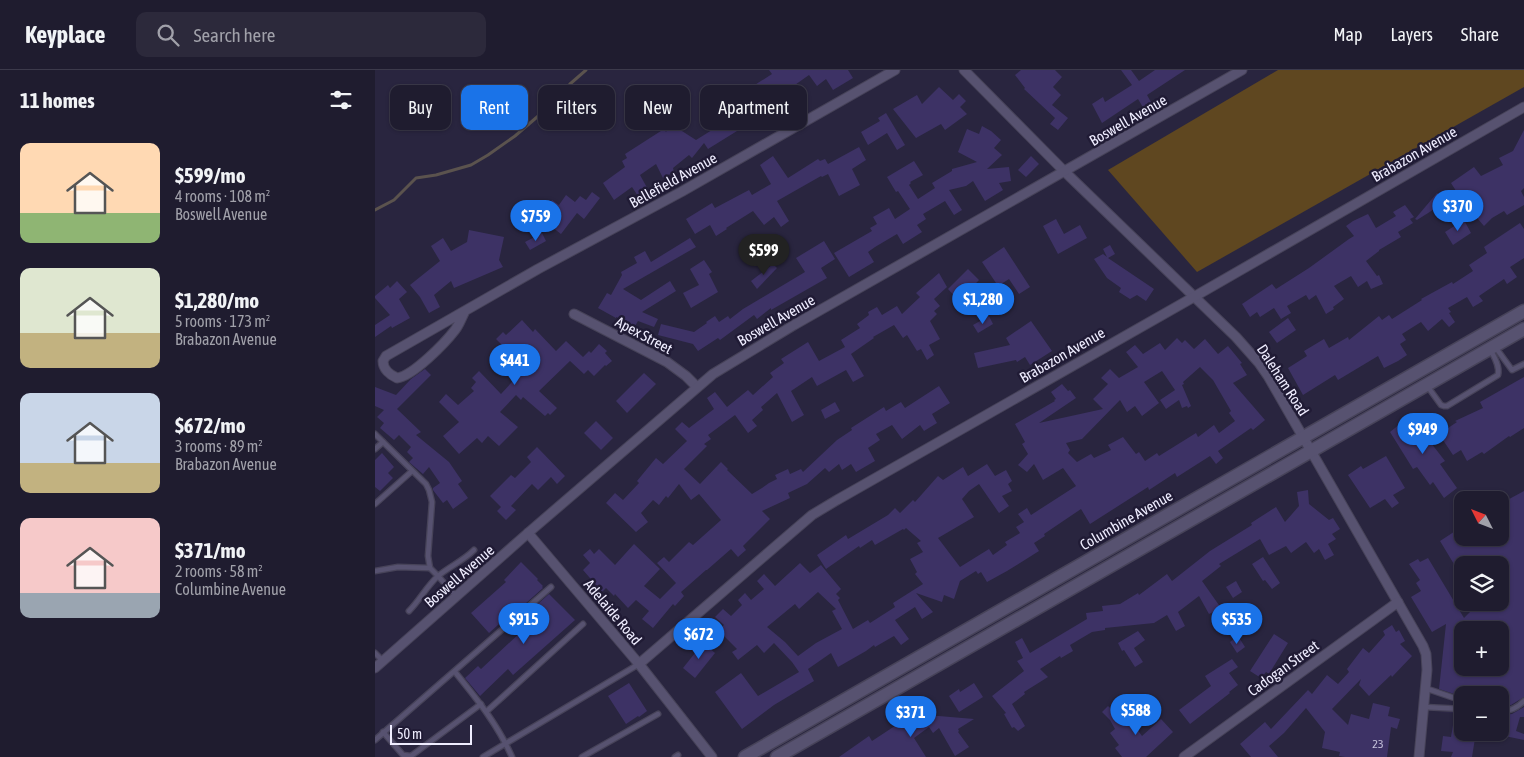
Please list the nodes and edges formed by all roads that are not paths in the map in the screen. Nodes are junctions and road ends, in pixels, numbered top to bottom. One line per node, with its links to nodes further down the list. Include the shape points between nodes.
1 (895, 70): 8 (street, Bellefield Avenue)
2 (964, 70): 5 (street, Daleham Road)
3 (1242, 70): 5 (street, Boswell Avenue)
4 (1524, 106): 6 (street, Brabazon Avenue)
5 (1065, 172): 6 (street, Daleham Road); 15 (street, Boswell Avenue, via 767,341)
6 (1194, 297): 17 (street, Daleham Road, via 1259,363); 38 (street, Brabazon Avenue, via 812,516)
7 (1524, 311): 11 (main road, Columbine Avenue)
8 (464, 313): 8 (street, Bellefield Avenue, via 386,356 383,361 385,368 397,378 410,372 451,335)
9 (574, 314): 15 (street, Apex Street, via 667,362)
10 (1523, 332): 12 (main road)
11 (1472, 341): 12 (main road); 17 (main road, Columbine Avenue)
12 (1488, 350): 13 (lane, via 1512,370); 14 (main road); 14 (lane, via 1499,371 1480,387 1444,406)
13 (1524, 364)
14 (1427, 386): 20 (main road)
15 (697, 387): 23 (street, Boswell Avenue)
16 (375, 434): 18 (lane)
17 (1303, 438): 20 (street, Daleham Road); 25 (main road, Columbine Avenue)
18 (383, 442): 19 (lane); 21 (lane)
19 (375, 449)
20 (1312, 451): 26 (main road); 32 (street, Daleham Road)
21 (412, 471): 22 (lane); 27 (lane, via 426,484 431,496)
22 (375, 504)
23 (528, 533): 31 (street, Boswell Avenue); 38 (street, Adelaide Road)
24 (475, 550): 29 (lane)
25 (1107, 550): 26 (main road); 36 (main road, Columbine Avenue)
26 (1115, 564): 40 (main road)
27 (430, 568): 28 (lane, via 398,567); 29 (lane)
28 (375, 571)
29 (438, 576): 31 (lane); 33 (lane)
30 (551, 587): 41 (lane)
31 (457, 596): 37 (street, Boswell Avenue)
32 (1399, 602): 42 (street, Daleham Road, via 1426,654); 60 (street, Cadogan Street)
33 (409, 611)
34 (583, 624): 48 (lane)
35 (375, 653): 37 (lane)
36 (920, 658): 40 (main road); 58 (main road, Columbine Avenue)
37 (383, 661): 39 (street, Boswell Avenue)
38 (639, 664): 53 (lane); 57 (street, Adelaide Road)
39 (375, 668)
40 (928, 671): 59 (main road)
41 (455, 672): 45 (lane); 51 (lane)
42 (1425, 688): 43 (lane); 46 (street, Daleham Road)
43 (1454, 698)
44 (1524, 701): 49 (lane)
45 (481, 704): 48 (lane); 51 (lane, via 411,756 403,755)
46 (1423, 707): 47 (lane); 61 (street, Daleham Road)
47 (1454, 709)
48 (487, 711): 53 (lane)
49 (1509, 711)
50 (657, 714): 56 (lane)
51 (383, 732): 52 (lane)
52 (375, 740)
53 (506, 744): 54 (lane); 55 (lane)
54 (483, 757)
55 (512, 757)
56 (582, 757)
57 (712, 757)
58 (745, 757)
59 (777, 757)
60 (1184, 757)
61 (1419, 757)

